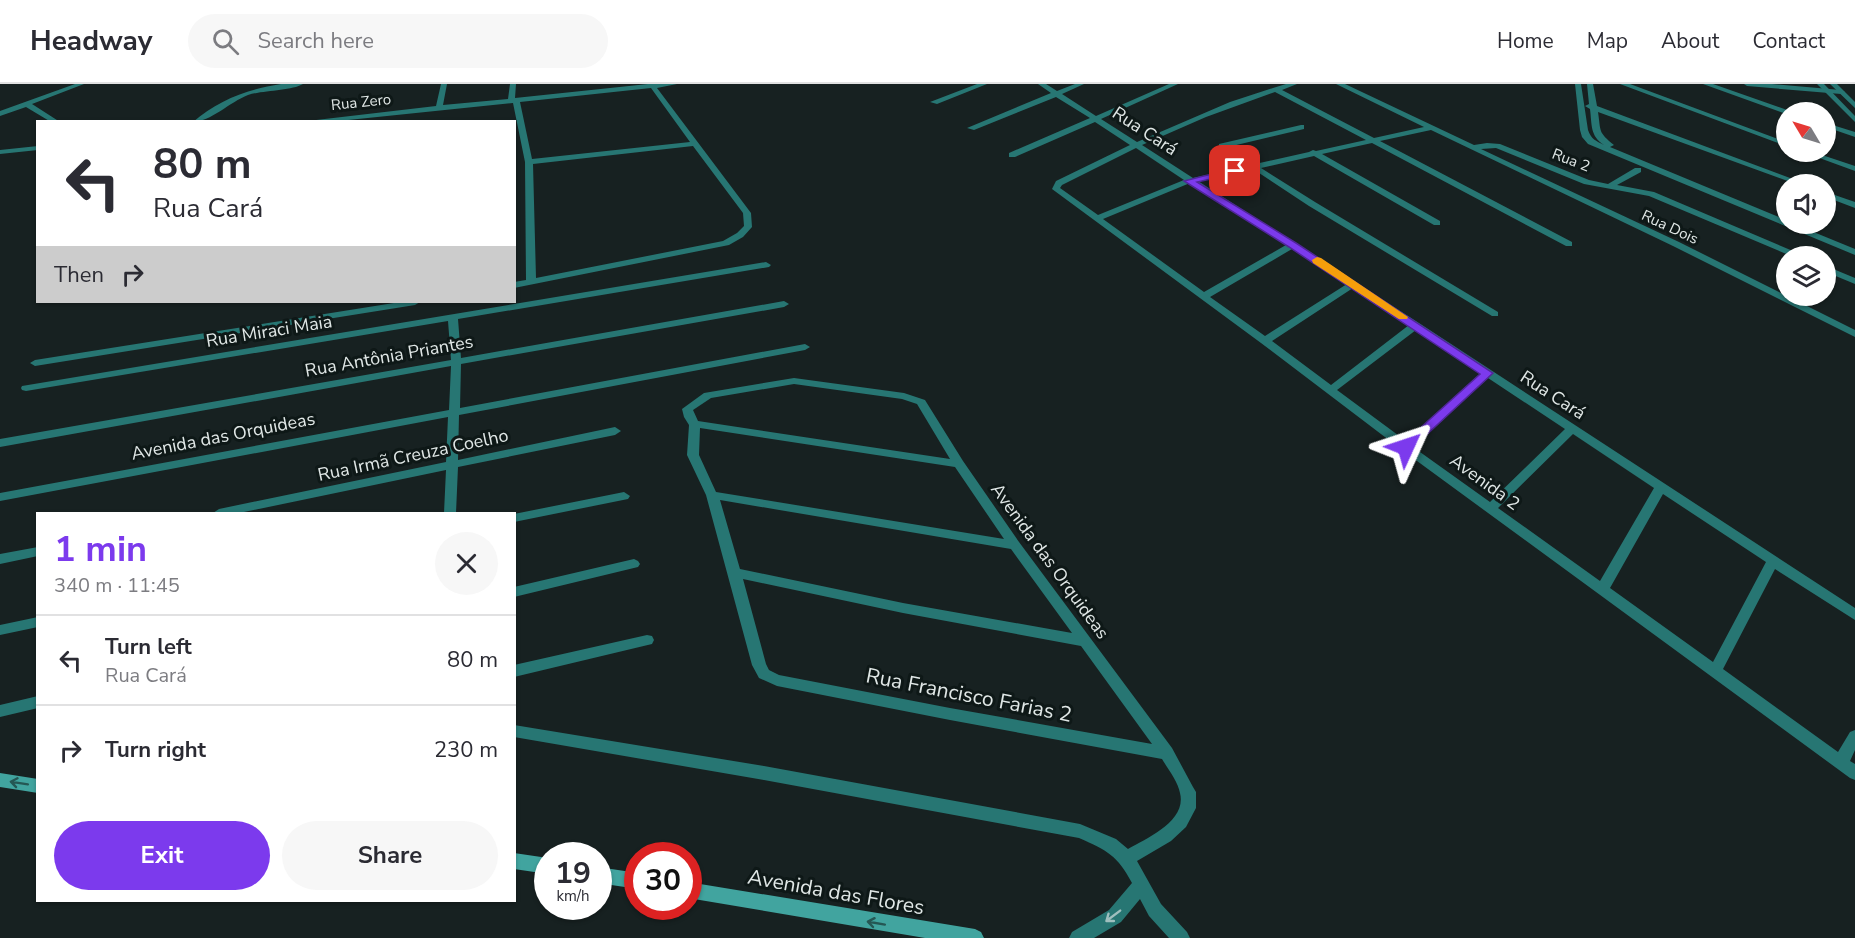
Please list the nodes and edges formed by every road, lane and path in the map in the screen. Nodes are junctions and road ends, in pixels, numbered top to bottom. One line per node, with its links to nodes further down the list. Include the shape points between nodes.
1 (81, 84): 30 (street)
2 (300, 84): 37 (street, via 245,92)
3 (444, 84): 33 (street)
4 (513, 84): 26 (street)
5 (582, 84): 24 (street)
6 (674, 84): 20 (street, Rua Zero)
7 (984, 84): 27 (street)
8 (1041, 84): 25 (street, Rua Cará)
9 (1081, 84): 25 (street)
10 (1175, 84): 40 (street)
11 (1294, 84): 23 (street)
12 (1339, 84): 45 (street, Rua 2)
13 (1578, 84): 28 (street)
14 (1590, 84): 32 (street)
15 (1623, 84): 49 (street)
16 (1706, 84): 34 (street)
17 (1719, 84): 29 (street)
18 (1747, 84): 21 (street)
19 (1805, 84): 21 (street)
20 (651, 86): 24 (street, Rua Zero); 50 (street)
21 (1823, 87): 22 (street); 39 (street)
22 (1836, 87): 31 (street)
23 (1275, 89): 48 (street); 51 (street)
24 (583, 94): 26 (street, Rua Zero)
25 (1055, 94): 40 (street, Rua Cará); 44 (street)
26 (514, 101): 33 (street, Rua Zero); 57 (street)
27 (934, 102)
28 (1579, 104): 32 (street); 75 (street, via 1586,137 1603,149)
29 (1776, 104)
30 (28, 105): 35 (street); 36 (street)
31 (1855, 106)
32 (1594, 107): 62 (street); 67 (street, via 1597,133 1604,142)
33 (439, 108): 38 (street, Rua Zero)
34 (1776, 108)
35 (0, 114)
36 (54, 120)
37 (199, 120)
38 (322, 120)
39 (1855, 120)
40 (1095, 121): 51 (street, Rua Cará); 56 (street)
41 (1836, 125): 46 (street)
42 (1301, 127): 59 (street, via 1222,146)
43 (1836, 127): 47 (street)
44 (971, 128)
45 (1431, 128): 48 (street); 53 (street, Rua 2)
46 (1855, 130)
47 (1855, 135)
48 (1373, 139): 55 (street); 71 (street)
49 (1776, 140)
50 (694, 144): 57 (street); 79 (street, via 747,213 748,227 740,235 726,243)
51 (1134, 145): 63 (street, Rua Cará); 68 (street, Avenida 2, via 1056,185 1056,189)
52 (36, 148): 54 (street)
53 (1472, 148): 64 (street, Rua 2, via 1497,146 1576,179); 88 (street, Rua Dois)
54 (0, 152)
55 (1312, 152): 59 (street); 69 (street)
56 (1012, 155)
57 (529, 162): 79 (street)
58 (1835, 162): 60 (street)
59 (1254, 166): 63 (street); 85 (street)
60 (1855, 169)
61 (1638, 170): 64 (street)
62 (1776, 174)
63 (1188, 181): 68 (street); 72 (street, Rua Cará)
64 (1610, 186): 74 (street, Rua 2, via 1651,194)
65 (1836, 198): 66 (street)
66 (1855, 205)
67 (1776, 213)
68 (1096, 219): 82 (street, Avenida 2)
69 (1437, 223)
70 (1827, 234): 73 (street)
71 (1569, 244)
72 (1293, 245): 80 (street, Rua Cará); 82 (street)
73 (1855, 245)
74 (1776, 247)
75 (1855, 252)
76 (766, 266): 86 (street, Rua Miraci Maia)
77 (1836, 273): 78 (street)
78 (1855, 281)
79 (531, 283): 81 (street)
80 (1353, 284): 87 (street, Rua Cará); 89 (street)
81 (516, 285)
82 (1204, 296): 89 (street, Avenida 2)
83 (409, 303): 92 (street)
84 (784, 304): 91 (street, Rua Antônia Priantes)
85 (1495, 314)
86 (453, 317): 91 (street); 94 (street, Rua Miraci Maia)
87 (1416, 325): 93 (street, Rua Cará); 95 (street)
88 (1855, 334)
89 (1265, 341): 95 (street, Avenida 2)
90 (805, 346): 96 (street, Avenida das Orquideas)
91 (456, 361): 96 (street); 100 (street, Rua Antônia Priantes)
92 (35, 363)
93 (1487, 373): 98 (street, Rua Cará); 101 (street)
94 (26, 388)
95 (1331, 390): 101 (street, Avenida 2)
96 (454, 410): 103 (street); 107 (street, Avenida das Orquideas)
97 (695, 424): 102 (street); 102 (street, Avenida das Orquideas, via 687,409 708,395 794,381 914,398 921,402); 105 (street, via 693,455)
98 (1572, 429): 104 (street, Rua Cará); 108 (street)
99 (615, 431): 103 (street, Rua Irmã Creuza Coelho)
100 (0, 443)
101 (1406, 447): 108 (street, Avenida 2)
102 (959, 464): 112 (street, Avenida das Orquideas)
103 (451, 465): 109 (street, Rua Irmã Creuza Coelho); 110 (street)
104 (1661, 487): 115 (street, Rua Cará); 118 (street)
105 (712, 495): 112 (street); 117 (street)
106 (624, 496): 111 (street)
107 (0, 497)
108 (1491, 508): 118 (street, Avenida 2)
109 (224, 512)
110 (450, 512)
111 (516, 518)
112 (1015, 545): 124 (street, Avenida das Orquideas)
113 (36, 551): 114 (street)
114 (0, 559)
115 (1772, 562): 120 (street, Rua Cará); 126 (street)
116 (634, 564): 119 (street)
117 (735, 573): 124 (street); 131 (street, Rua Francisco Farias 2, via 759,665 765,674 777,680)
118 (1602, 590): 126 (street, Avenida 2)
119 (516, 592)
120 (1855, 615)
121 (36, 621): 122 (street)
122 (0, 630)
123 (647, 640): 125 (street)
124 (1085, 641): 131 (street, Avenida das Orquideas)
125 (516, 671)
126 (1715, 671): 132 (street, Avenida 2)
127 (36, 702): 128 (street)
128 (0, 711)
129 (516, 731): 136 (street, via 1080,831 1110,844)
130 (1855, 735): 132 (street)
131 (1167, 753): 136 (street, Avenida das Orquideas, via 1188,792 1188,808 1165,836)
132 (1841, 762): 133 (street, Avenida 2)
133 (1855, 773)
134 (0, 780): 135 (main road, one-way to 134)
135 (36, 786)
136 (1126, 858): 139 (street)
137 (516, 861): 138 (main road)
138 (534, 864)
139 (1140, 886): 142 (street, one-way to 142, via 1115,916); 143 (street, via 1155,910)
140 (702, 892): 141 (main road, Avenida das Flores, one-way to 140)
141 (975, 938)
142 (1078, 938)
143 (1181, 938)

